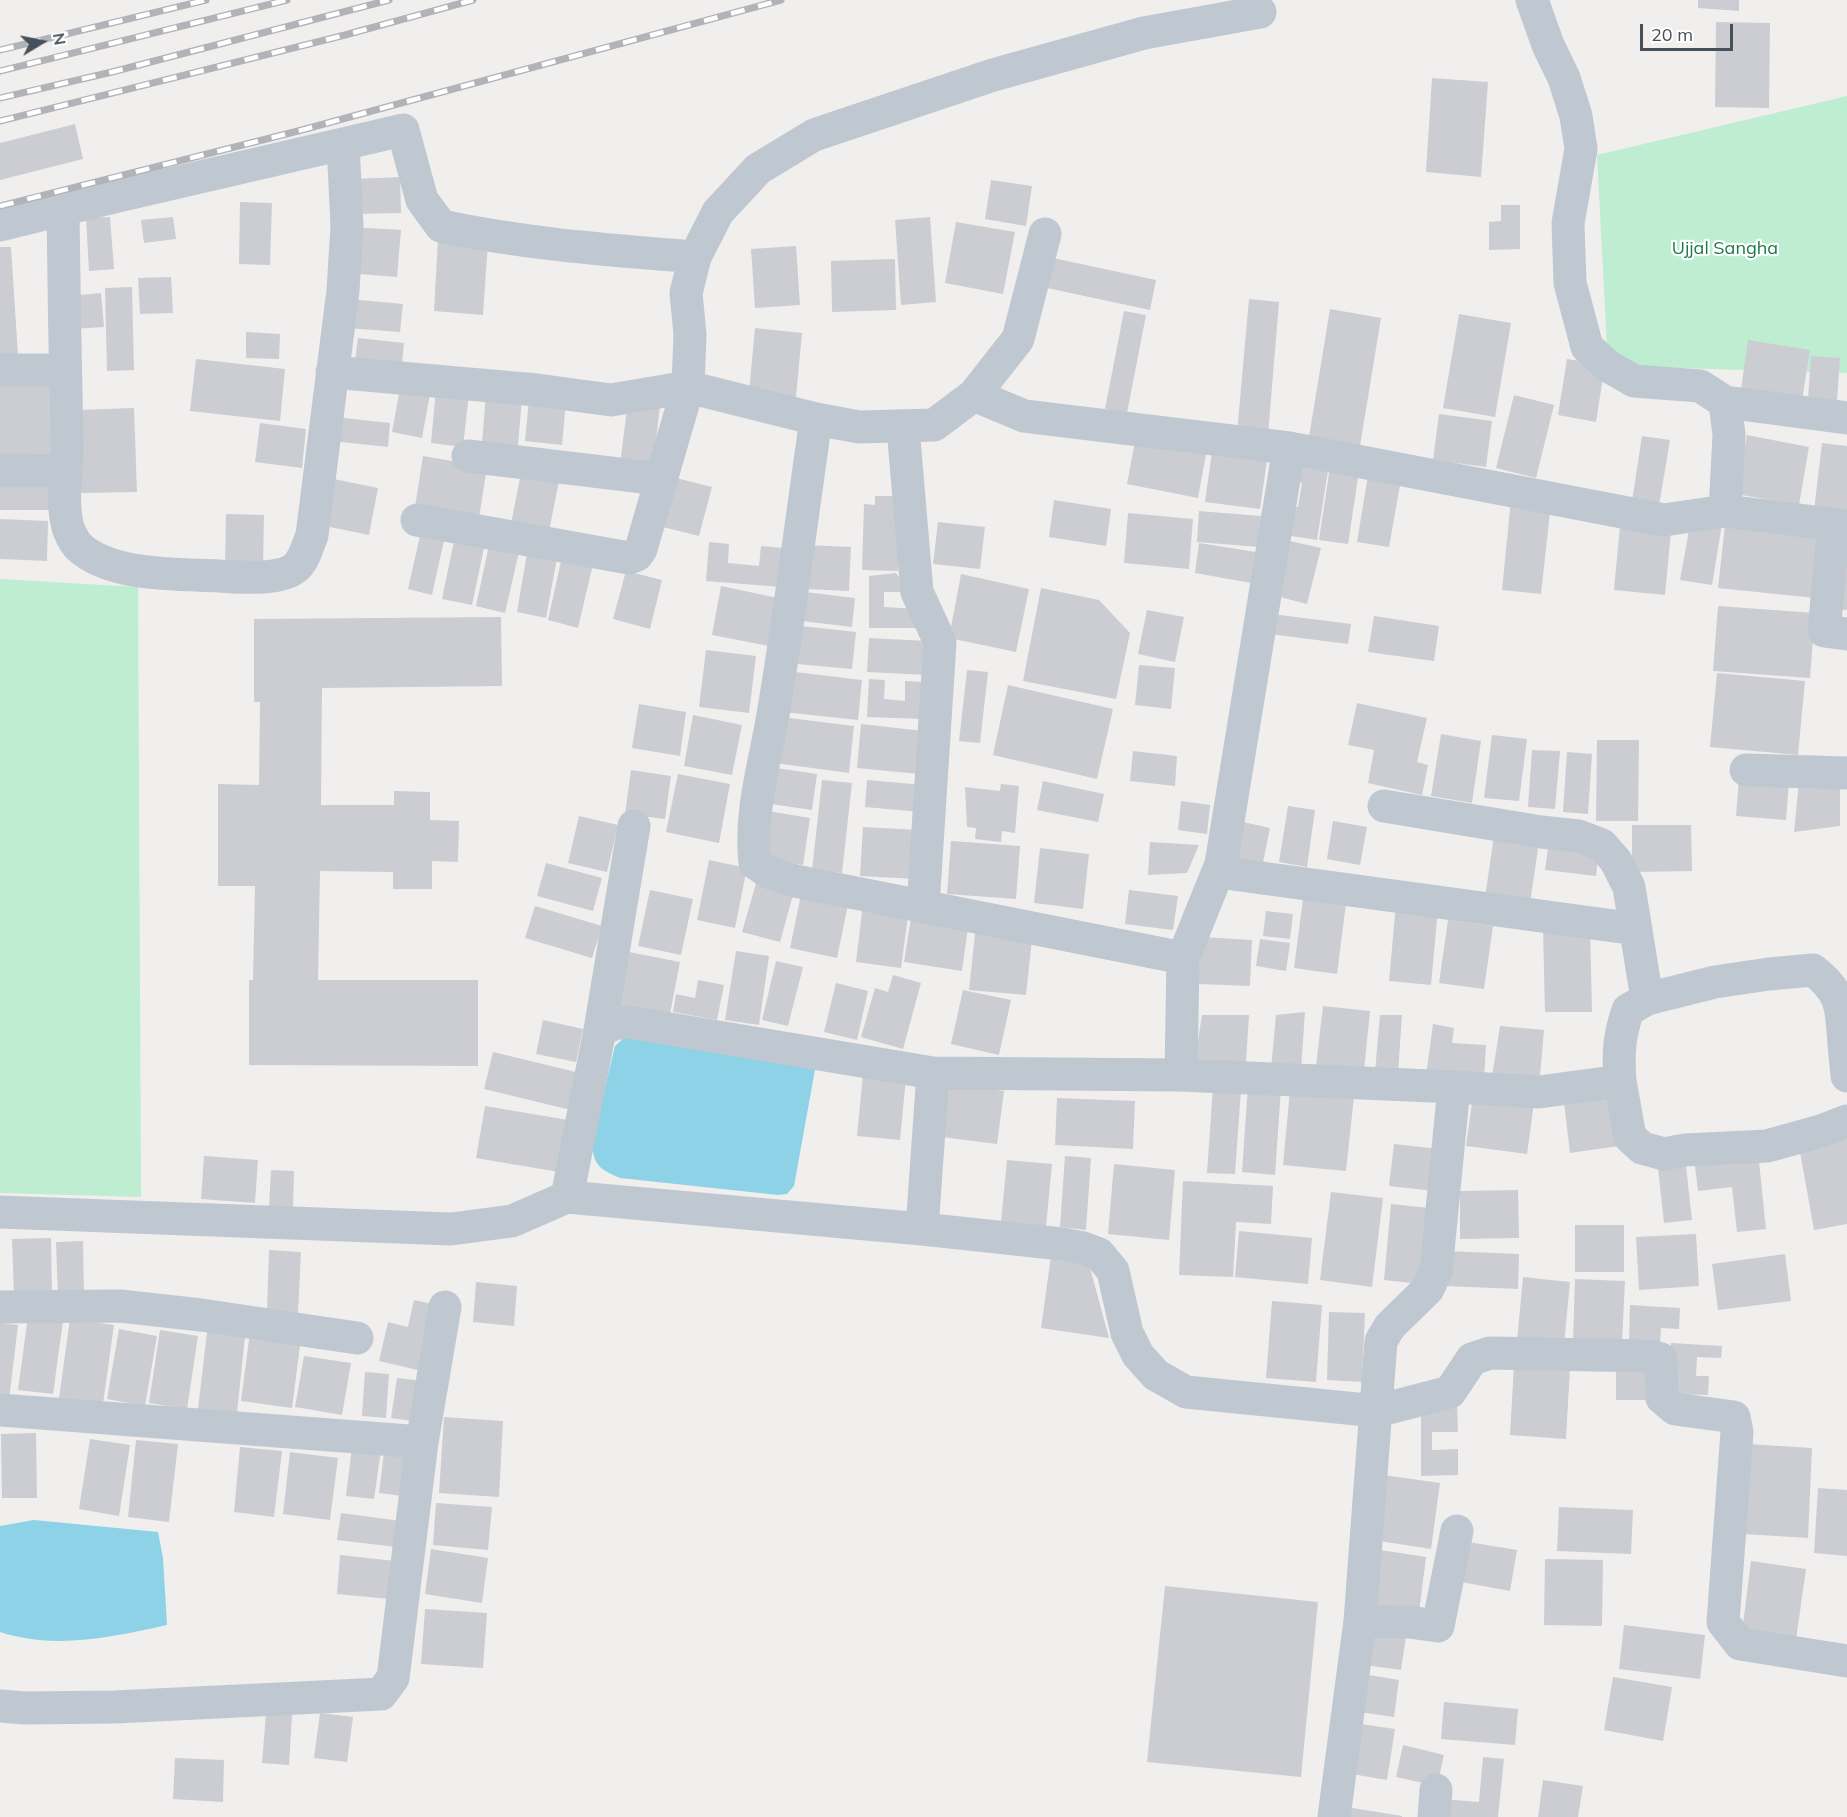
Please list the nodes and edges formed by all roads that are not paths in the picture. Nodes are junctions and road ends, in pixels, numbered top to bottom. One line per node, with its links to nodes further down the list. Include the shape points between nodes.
1 (1532, 0): 13 (street, via 1576,116 1581,149 1568,223 1570,284 1587,347 1608,366 1634,381 1700,386)
2 (1260, 12): 7 (street, via 1134,36 993,75 814,135 758,169 718,212)
3 (343, 144): 4 (street); 7 (street, via 403,130 422,200 441,226 492,237); 10 (street, via 347,226)
4 (63, 209): 5 (street); 8 (street)
5 (0, 225)
6 (1045, 234): 12 (street, via 1018,339)
7 (695, 257): 11 (street, via 686,293 690,334)
8 (65, 369): 9 (street); 20 (street)
9 (0, 370)
10 (332, 372): 11 (street, via 611,400); 20 (street, via 312,535 296,567 279,574 256,578 162,573 102,561 78,546 67,524)
11 (688, 387): 15 (street); 21 (street)
12 (974, 395): 16 (street, via 934,425); 17 (street, via 1024,416)
13 (1725, 402): 14 (street); 22 (street, via 1729,435)
14 (1847, 418)
15 (816, 419): 16 (street, via 859,427); 31 (street, via 774,711 755,810 754,863 795,881)
16 (903, 428): 31 (street, via 917,592 940,642)
17 (1289, 448): 22 (street, via 1664,520); 30 (street)
18 (468, 456): 21 (street)
19 (0, 470): 20 (street)
20 (65, 471)
21 (660, 479): 23 (street, via 641,549 629,558)
22 (1725, 511): 24 (street)
23 (417, 520)
24 (1840, 525): 25 (street, via 1824,632)
25 (1847, 634)
26 (1746, 770): 27 (street)
27 (1847, 773)
28 (1384, 807): 32 (street, via 1578,836 1602,845 1616,861 1629,887)
29 (634, 826): 35 (street)
30 (1218, 872): 32 (street); 33 (street)
31 (923, 907): 33 (street)
32 (1636, 929): 34 (street)
33 (1183, 958): 38 (street)
34 (1647, 999): 36 (street, via 1715,982 1813,970 1827,981 1841,1004); 39 (street, via 1628,1010 1625,1018 1620,1035)
35 (600, 1030): 37 (street, via 628,1022); 42 (street)
36 (1846, 1055)
37 (933, 1074): 38 (street); 44 (street)
38 (1181, 1075): 40 (street)
39 (1620, 1081): 40 (street, via 1539,1092); 41 (street, via 1630,1137 1642,1148 1664,1154 1767,1146)
40 (1454, 1087): 49 (street, via 1436,1271 1428,1289 1390,1326 1382,1341)
41 (1847, 1121)
42 (567, 1197): 43 (street, via 512,1221 451,1229); 44 (street)
43 (0, 1212)
44 (922, 1229): 49 (street, via 1062,1244 1099,1254 1113,1271 1127,1333 1138,1355 1156,1375 1186,1392)
45 (445, 1306): 50 (street)
46 (0, 1307): 47 (street, via 120,1306)
47 (357, 1338)
48 (0, 1410): 50 (street)
49 (1377, 1411): 52 (street); 53 (street, via 1450,1392 1472,1359 1490,1353 1661,1359 1662,1398 1675,1409 1734,1417 1737,1432 1723,1622 1740,1644)
50 (422, 1442): 54 (street, via 393,1678 381,1694 115,1707)
51 (1457, 1531): 52 (street, via 1438,1626)
52 (1360, 1621): 55 (street)
53 (1847, 1661)
54 (0, 1706)
55 (1334, 1817)

